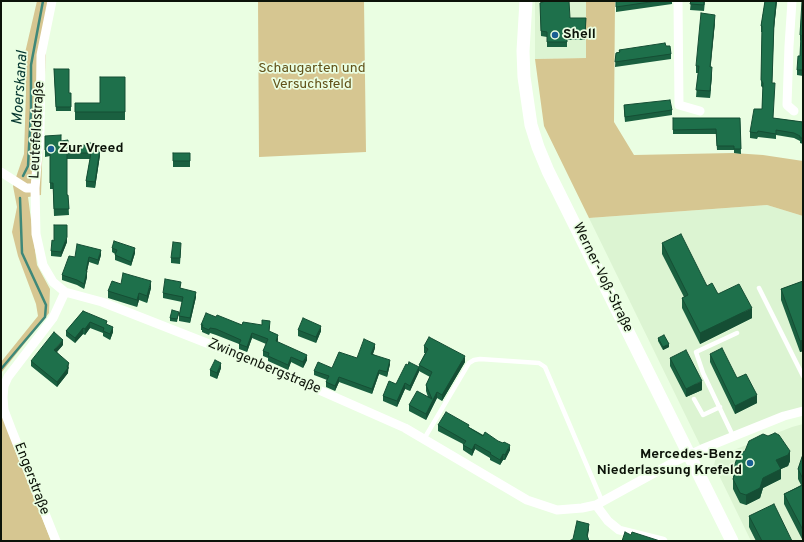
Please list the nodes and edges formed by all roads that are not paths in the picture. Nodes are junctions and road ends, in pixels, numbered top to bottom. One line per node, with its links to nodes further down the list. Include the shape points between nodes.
1 (52, 1): 8 (street, Leutefeldstraße, via 41,55 40,131)
2 (526, 1): 18 (main road, Werner-Voß-Straße, via 524,77 531,125 538,147)
3 (678, 1): 5 (street, via 679,105)
4 (792, 1): 6 (street, via 787,105)
5 (700, 111)
6 (794, 111)
7 (1, 172): 8 (street, via 26,188)
8 (35, 188): 10 (street, Zwingenbergstraße, via 36,234 43,265 53,282)
9 (759, 288): 12 (lane)
10 (65, 292): 17 (street, Zwingenbergstraße, via 102,302 260,364 405,428); 20 (street, Engerstraße, via 53,318 8,377 2,397 4,410)
11 (738, 334): 14 (lane, via 696,352)
12 (803, 376)
13 (694, 399): 14 (lane, via 703,415)
14 (720, 407): 16 (lane)
15 (803, 411): 16 (street, Zwingenbergstraße)
16 (733, 436): 18 (street, Zwingenbergstraße)
17 (424, 439): 19 (street, Zwingenbergstraße, via 527,500 557,510 582,508); 19 (lane, via 469,363 480,359 539,363 545,367)
18 (689, 455): 19 (street, Zwingenbergstraße); 22 (main road, Werner-Voß-Straße)
19 (599, 503): 21 (street, via 608,521 619,530)
20 (56, 541)
21 (663, 541)
22 (732, 541)

